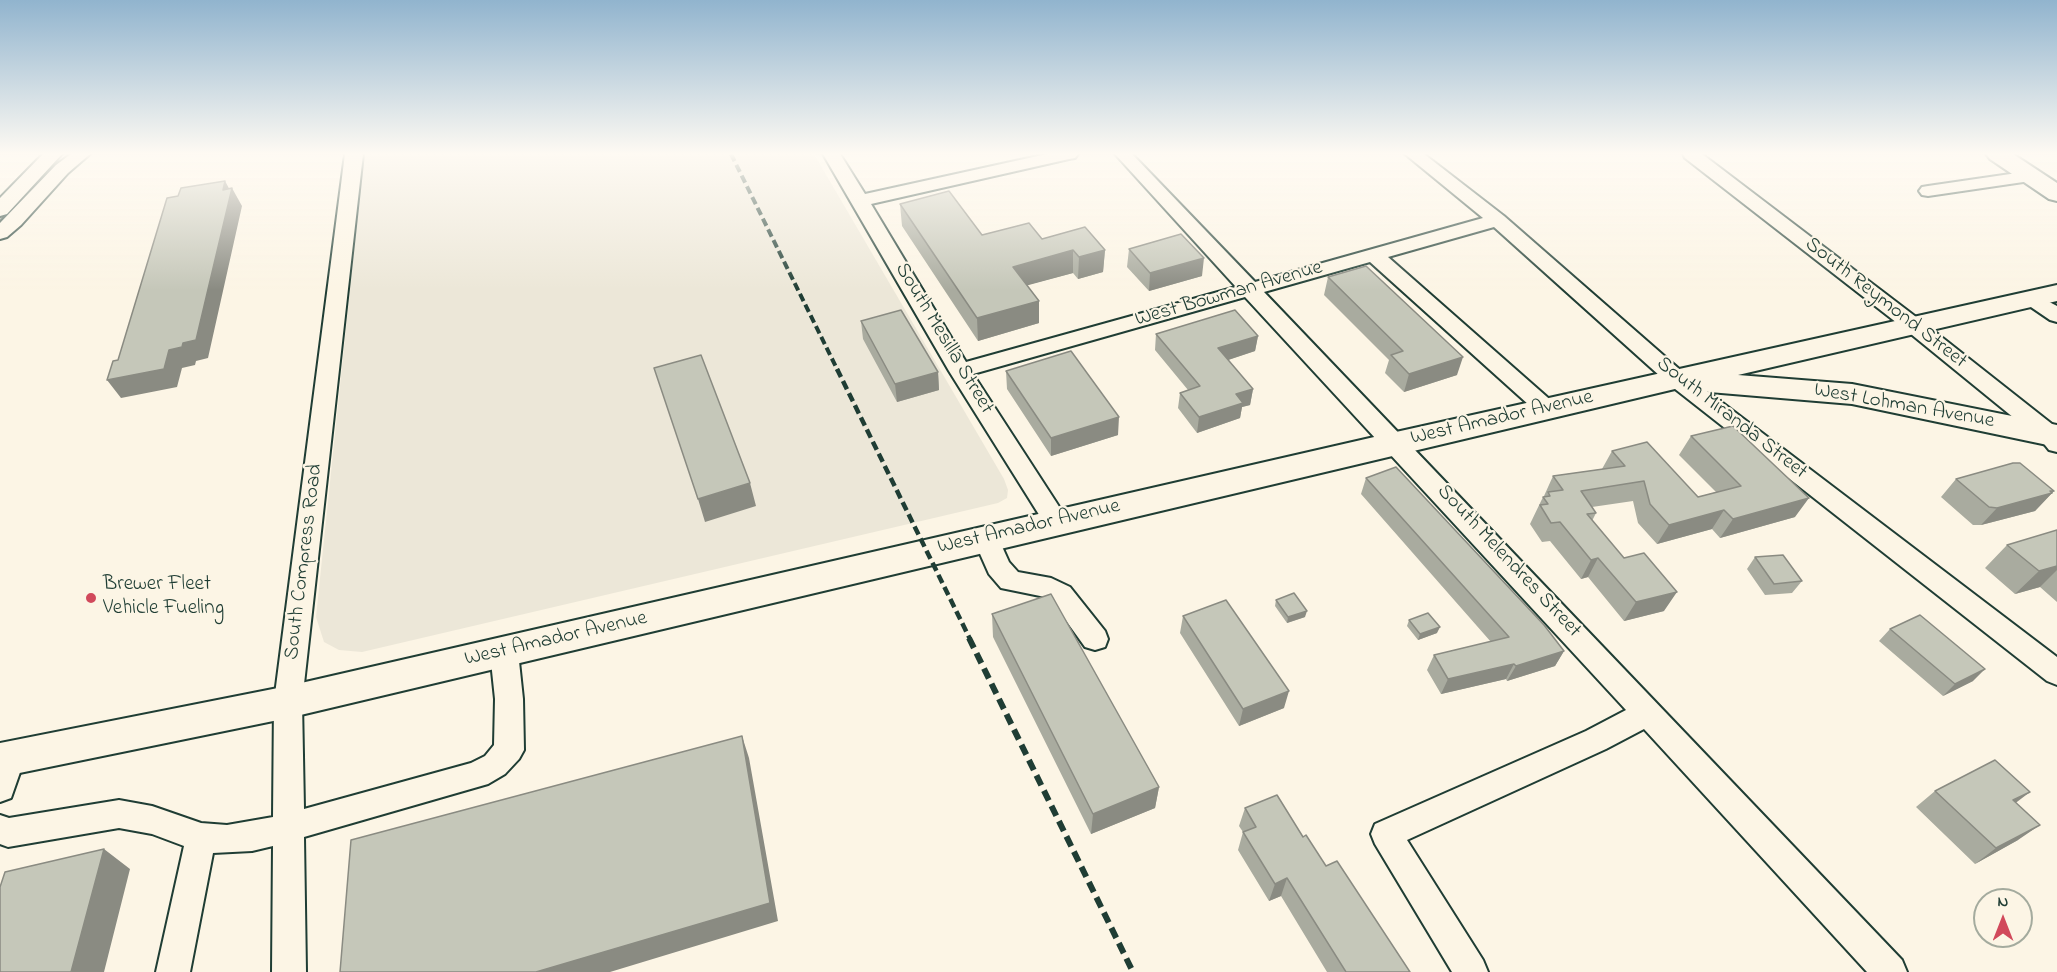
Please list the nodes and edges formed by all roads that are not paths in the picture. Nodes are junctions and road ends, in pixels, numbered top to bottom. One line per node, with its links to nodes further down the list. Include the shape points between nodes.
1 (34, 199): 9 (street)
2 (349, 199): 25 (street, South Compress Road)
3 (867, 199): 7 (street)
4 (1166, 199): 11 (street, South Melendres Street)
5 (1471, 199): 8 (street, South Miranda Street)
6 (1750, 199): 14 (street, South Reymond Street)
7 (860, 201): 15 (street, South Mesilla Street)
8 (1497, 220): 10 (street, West Bowman Avenue); 16 (street, South Miranda Street)
9 (0, 233)
10 (1373, 254): 11 (street, West Bowman Avenue); 17 (street)
11 (1249, 288): 15 (street, West Bowman Avenue); 19 (street, South Melendres Street)
12 (2045, 296): 13 (street); 14 (main road, West Amador Avenue)
13 (2057, 315)
14 (1913, 325): 16 (main road, West Amador Avenue); 18 (street, South Reymond Street)
15 (960, 370): 20 (street, South Mesilla Street)
16 (1678, 380): 17 (main road, West Amador Avenue); 18 (main road, West Lohman Avenue, via 1852,394); 24 (street, South Miranda Street)
17 (1547, 409): 19 (main road, West Amador Avenue)
18 (2054, 438)
19 (1396, 443): 20 (main road, West Amador Avenue); 26 (street, South Melendres Street)
20 (1057, 522): 21 (main road, West Amador Avenue)
21 (986, 538): 22 (street, via 998,567 1010,581 1051,588 1061,594); 23 (main road, West Amador Avenue)
22 (1095, 639)
23 (504, 652): 25 (main road, West Amador Avenue); 28 (street, via 509,750 495,765 478,775)
24 (2057, 673)
25 (288, 702): 27 (main road, West Amador Avenue); 28 (street, South Compress Road)
26 (1648, 713): 33 (street, via 1386,834); 34 (street, South Melendres Street)
27 (3, 768)
28 (289, 827): 30 (street, via 252,837); 32 (street, South Compress Road)
29 (0, 829): 30 (street, via 8,833 119,814 152,820)
30 (201, 838): 31 (street)
31 (173, 972)
32 (289, 972)
33 (1470, 972)
34 (1890, 972)

